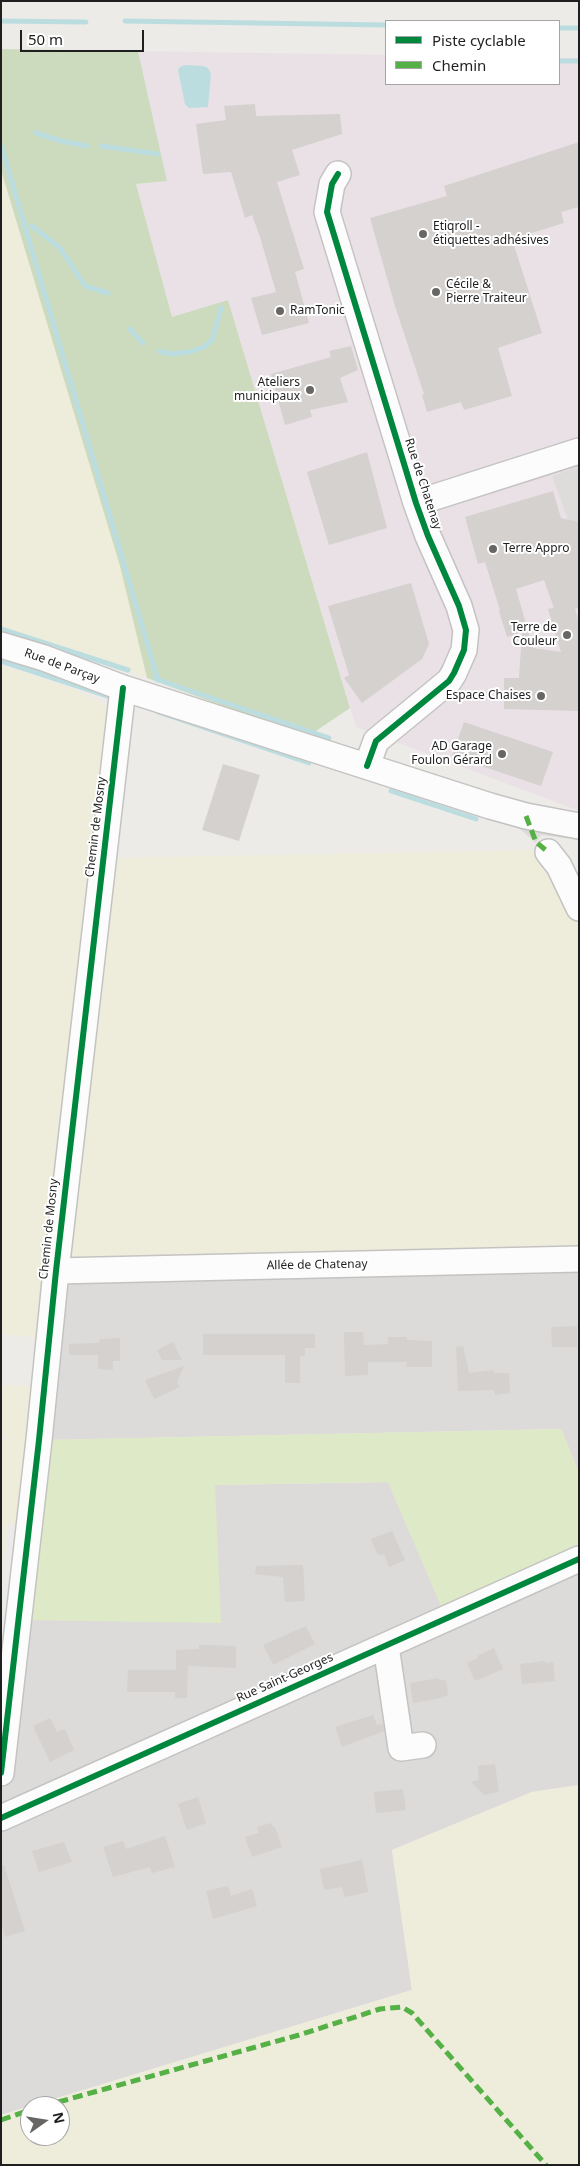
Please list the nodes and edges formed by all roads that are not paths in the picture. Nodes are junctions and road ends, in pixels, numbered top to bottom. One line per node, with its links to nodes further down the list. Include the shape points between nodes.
1 (338, 174): 3 (street, Rue de Chatenay, via 332,184 327,212)
2 (579, 450): 3 (street)
3 (416, 502): 6 (street, Rue de Chatenay, via 465,620 464,650 449,680 376,741)
4 (1, 645): 5 (street, Rue de Parçay)
5 (123, 688): 6 (street, Rue de Parçay); 11 (street, Chemin de Mosny)
6 (368, 766): 7 (street, Rue de Parçay, via 490,806)
7 (579, 826)
8 (548, 852): 9 (street, via 559,866)
9 (579, 908)
10 (579, 1259): 11 (street, Allée de Chatenay)
11 (56, 1271): 15 (street, Chemin de Mosny)
12 (579, 1559): 13 (street, Rue Saint-Georges)
13 (386, 1646): 14 (street, via 402,1748); 16 (street, Rue Saint-Georges)
14 (423, 1745)
15 (1, 1773)
16 (1, 1818)

